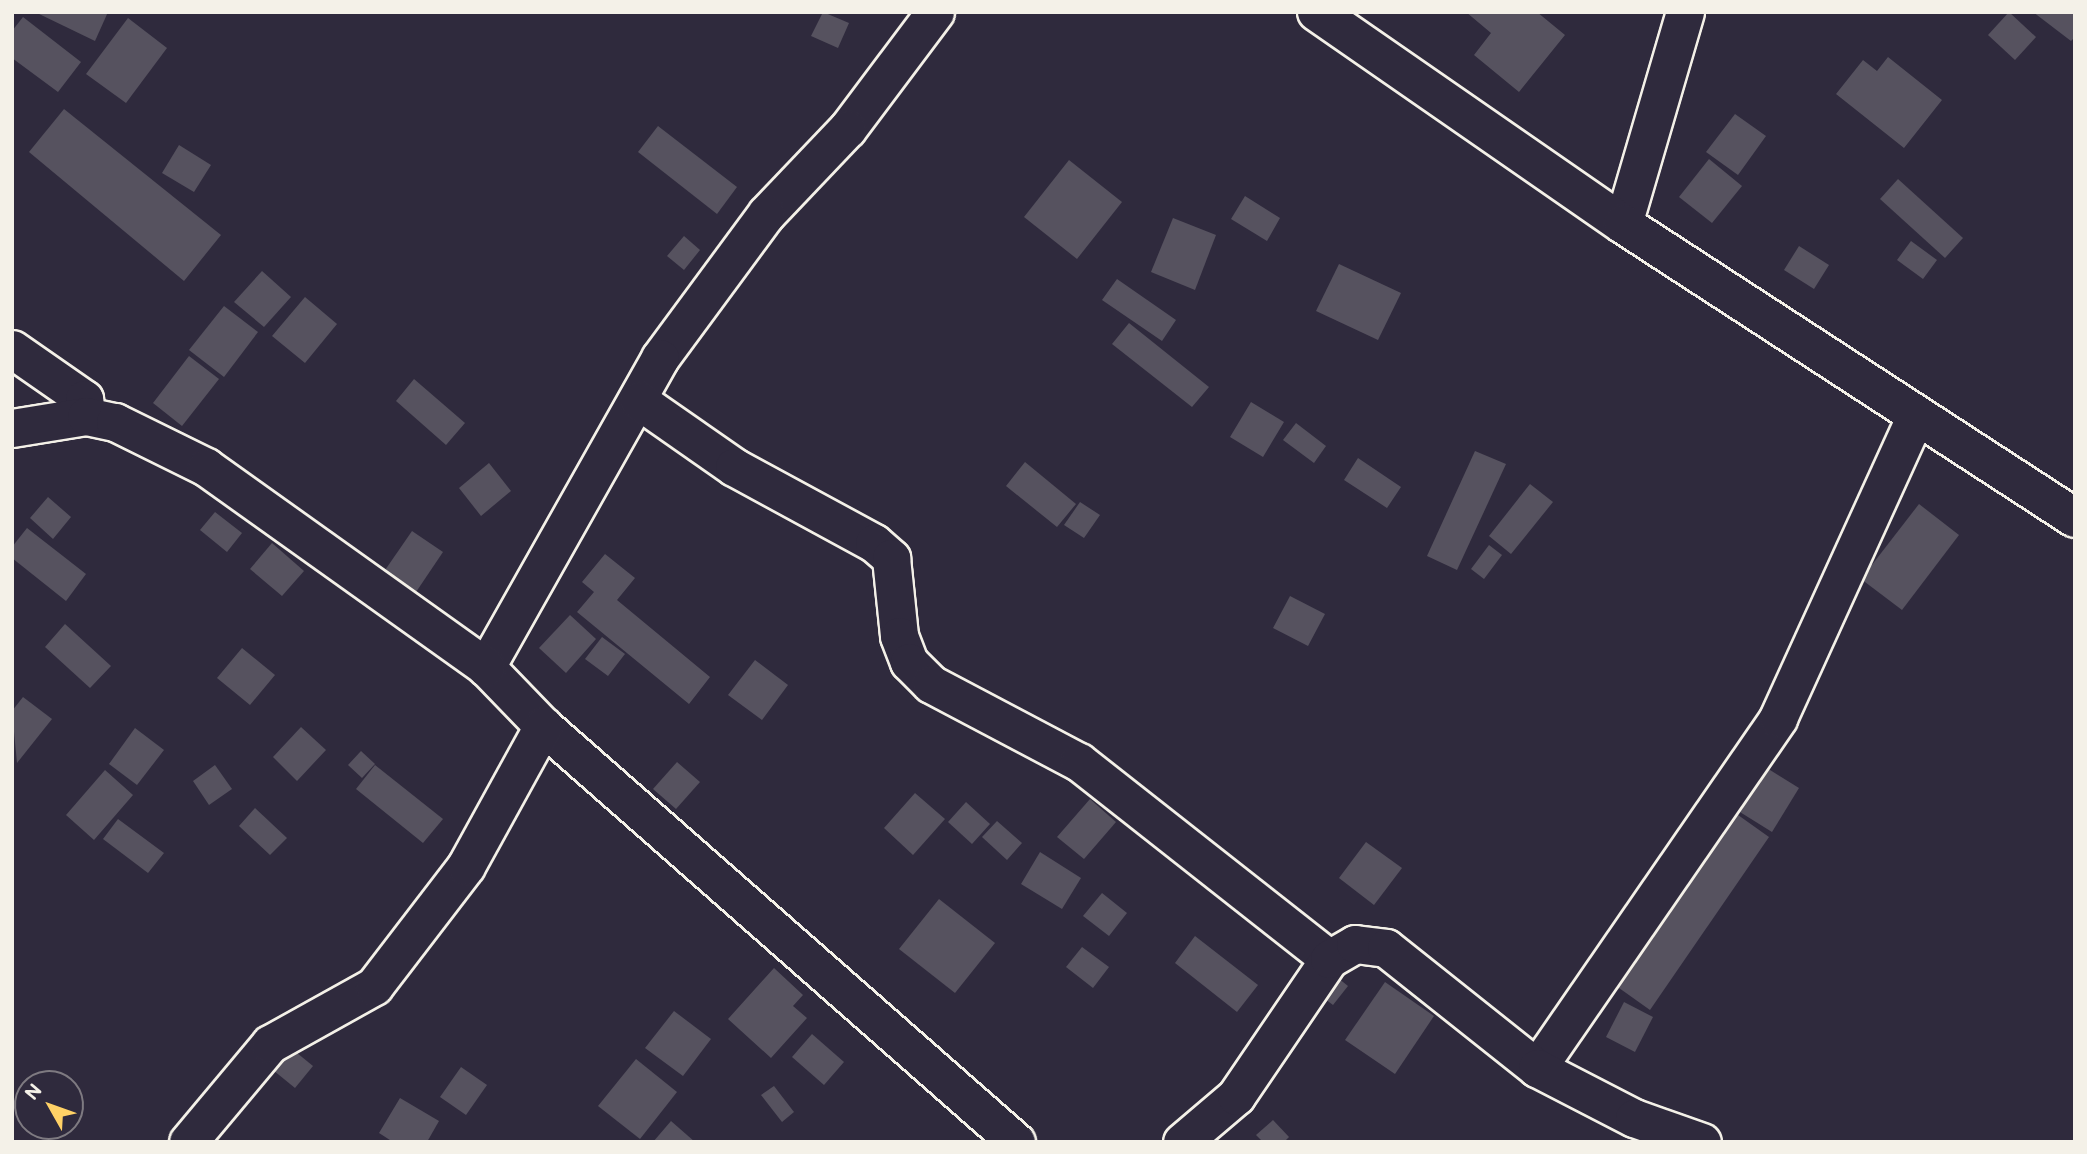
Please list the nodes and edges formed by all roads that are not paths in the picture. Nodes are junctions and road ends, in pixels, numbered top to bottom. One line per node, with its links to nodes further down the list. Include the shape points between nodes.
1 (935, 12): 6 (street, via 847,129 766,214 660,358)
2 (1317, 12): 4 (main road)
3 (1685, 12): 4 (street)
4 (1623, 223): 7 (main road)
5 (12, 349): 8 (street, via 84,399)
6 (638, 400): 11 (street); 13 (street, via 734,467 874,543 891,558 906,653 931,684 1079,762)
7 (1916, 415): 10 (main road); 14 (street, via 1778,718)
8 (86, 416): 9 (street); 11 (street, via 115,422 206,467)
9 (12, 428)
10 (2075, 518)
11 (486, 667): 12 (street)
12 (543, 726): 15 (street, via 466,866 374,986 271,1044); 16 (street)
13 (1329, 959): 14 (street, via 1355,944 1386,948); 17 (street, via 1236,1096)
14 (1537, 1068): 18 (street, via 1634,1118)
15 (188, 1142)
16 (1016, 1142)
17 (1182, 1142)
18 (1702, 1142)

